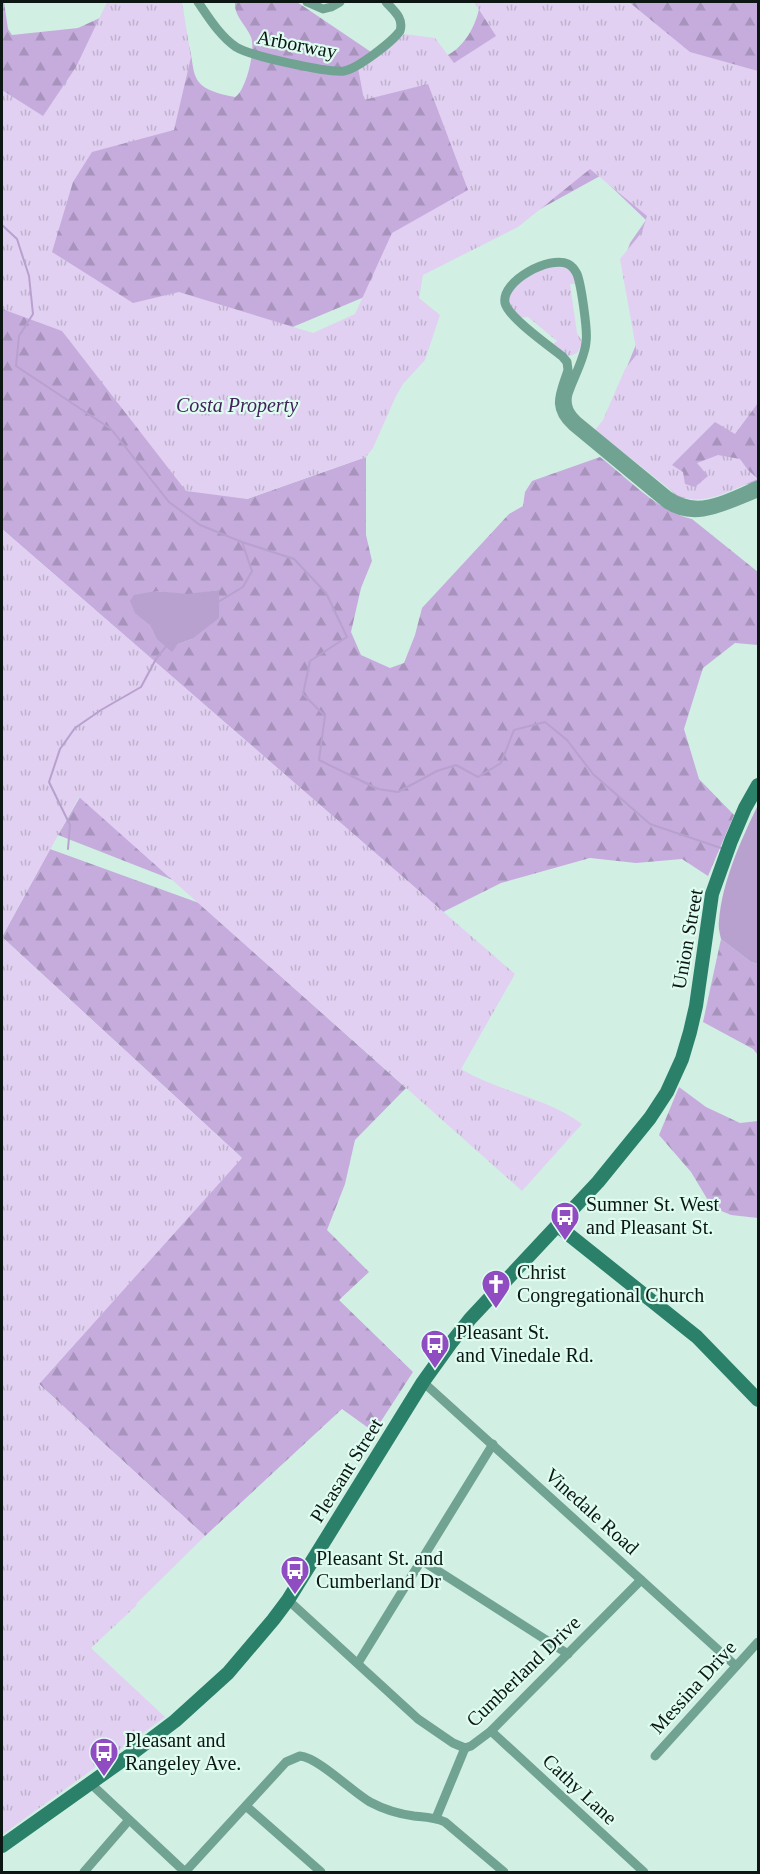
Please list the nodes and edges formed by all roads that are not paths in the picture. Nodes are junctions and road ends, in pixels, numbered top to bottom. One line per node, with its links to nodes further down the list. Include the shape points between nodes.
1 (198, 2): 4 (street, Arborway, via 225,38 242,50 341,71 360,64 400,31 400,18)
2 (307, 2): 3 (street, Arborway, via 323,9)
3 (340, 2)
4 (386, 2)
5 (581, 358): 6 (street); 6 (street, via 587,341 578,276 567,264 549,264 512,284 505,302 512,315); 7 (street, via 567,397 570,413 674,499 688,505 704,505)
6 (567, 362): 8 (street, via 559,399 563,417 669,506 682,512 701,513)
7 (759, 485)
8 (759, 492)
9 (759, 785): 10 (main road, Union Street, via 745,808 712,894 690,1032 682,1059)
10 (661, 1101): 11 (main road, Pleasant Street)
11 (558, 1226): 12 (main road, Pleasant Street, via 470,1319); 13 (main road, via 697,1337)
12 (423, 1382): 14 (street, Vinedale Road); 17 (main road, Pleasant Street)
13 (759, 1400)
14 (492, 1444): 15 (street); 16 (street, Vinedale Road)
15 (421, 1560): 19 (street); 20 (street)
16 (641, 1580): 19 (street, Cumberland Drive); 21 (street, Vinedale Road)
17 (288, 1600): 20 (street, Cumberland Drive); 25 (main road, Pleasant Street, via 228,1673 175,1721)
18 (759, 1642): 21 (street, Messina Drive)
19 (568, 1654): 22 (street, Cumberland Drive)
20 (358, 1662): 23 (street, Cumberland Drive, via 418,1719)
21 (736, 1666): 24 (street, Messina Drive)
22 (491, 1731): 23 (street, Cumberland Drive); 34 (street, Cathy Lane)
23 (465, 1748): 27 (street)
24 (655, 1756)
25 (90, 1782): 28 (street); 29 (main road, Pleasant Street)
26 (246, 1806): 27 (street, via 286,1762 300,1756 313,1760 375,1805 405,1815); 31 (street); 32 (street)
27 (436, 1818): 33 (street, via 454,1828)
28 (129, 1820): 30 (street); 31 (street)
29 (2, 1846)
30 (84, 1872)
31 (185, 1872)
32 (321, 1872)
33 (504, 1872)
34 (644, 1872)

